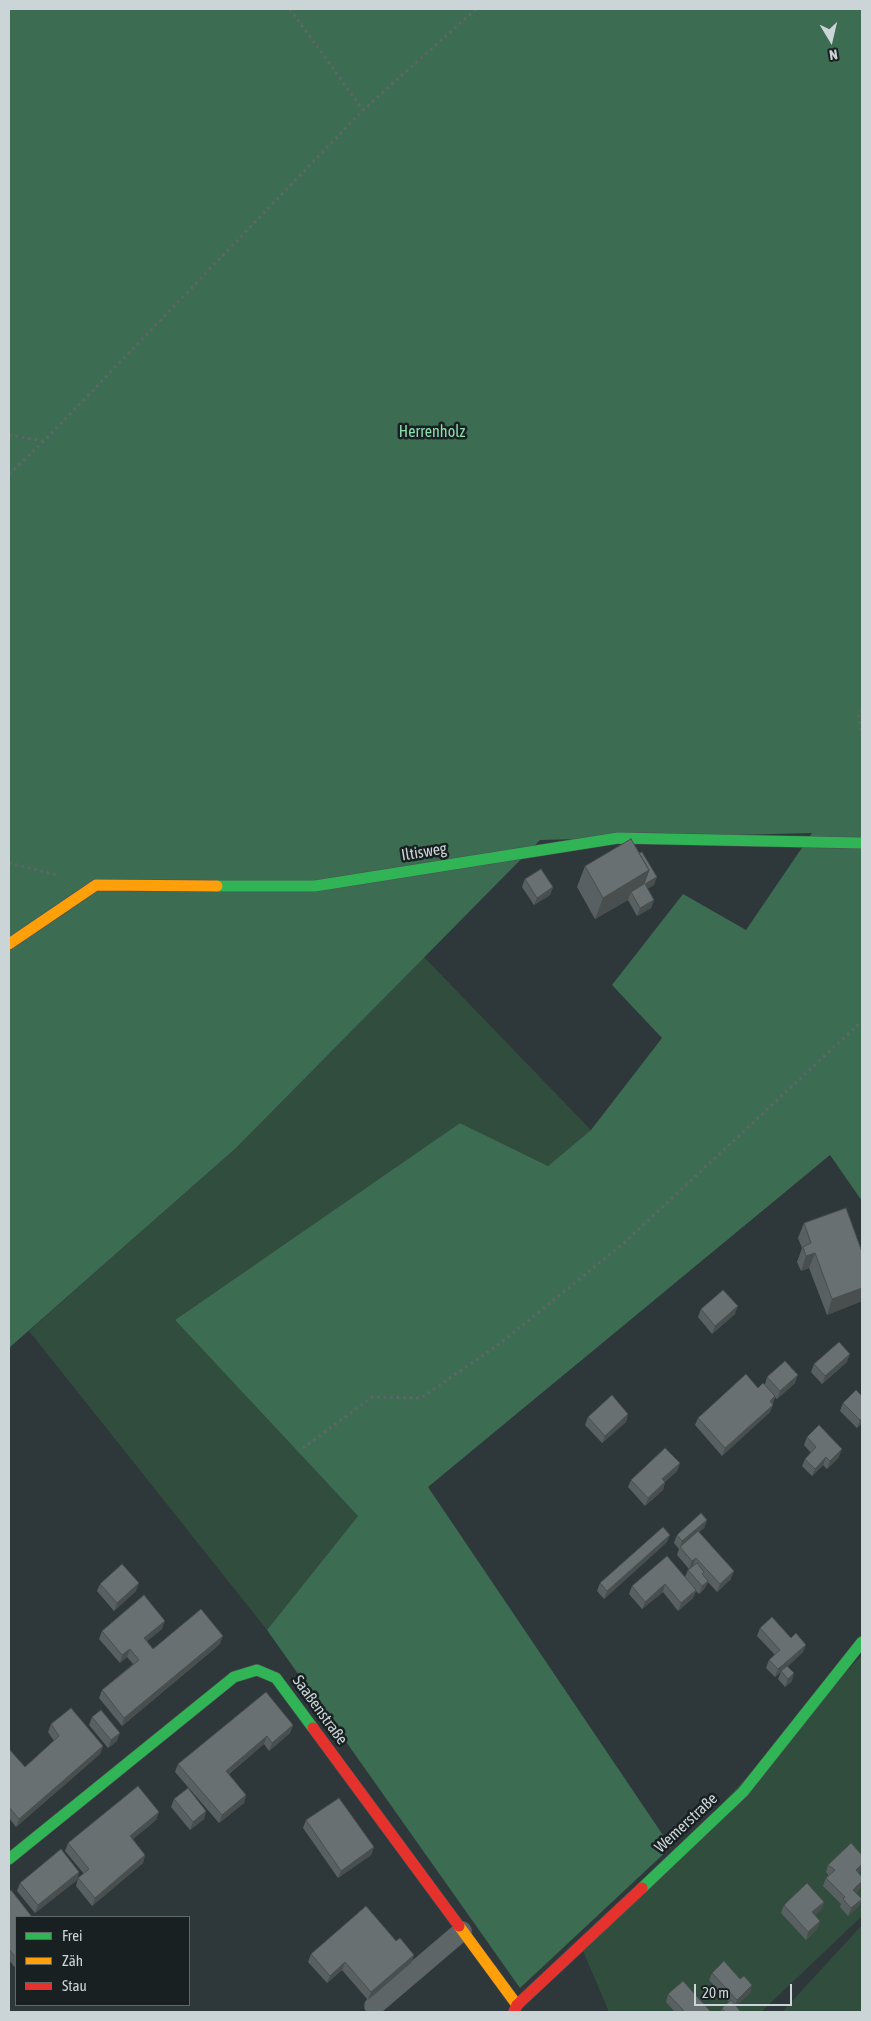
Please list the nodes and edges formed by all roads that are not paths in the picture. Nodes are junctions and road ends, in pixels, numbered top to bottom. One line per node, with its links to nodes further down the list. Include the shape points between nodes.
1 (862, 843): 2 (street, Iltisweg, via 618,838 315,886 96,885)
2 (9, 944)
3 (862, 1642): 7 (street, Wemerstraße, via 743,1792)
4 (9, 1859): 5 (street, Saaßenstraße, via 234,1677 257,1670 276,1678)
5 (462, 1931): 6 (lane); 7 (street, Saaßenstraße)
6 (374, 2006)
7 (516, 2009)

